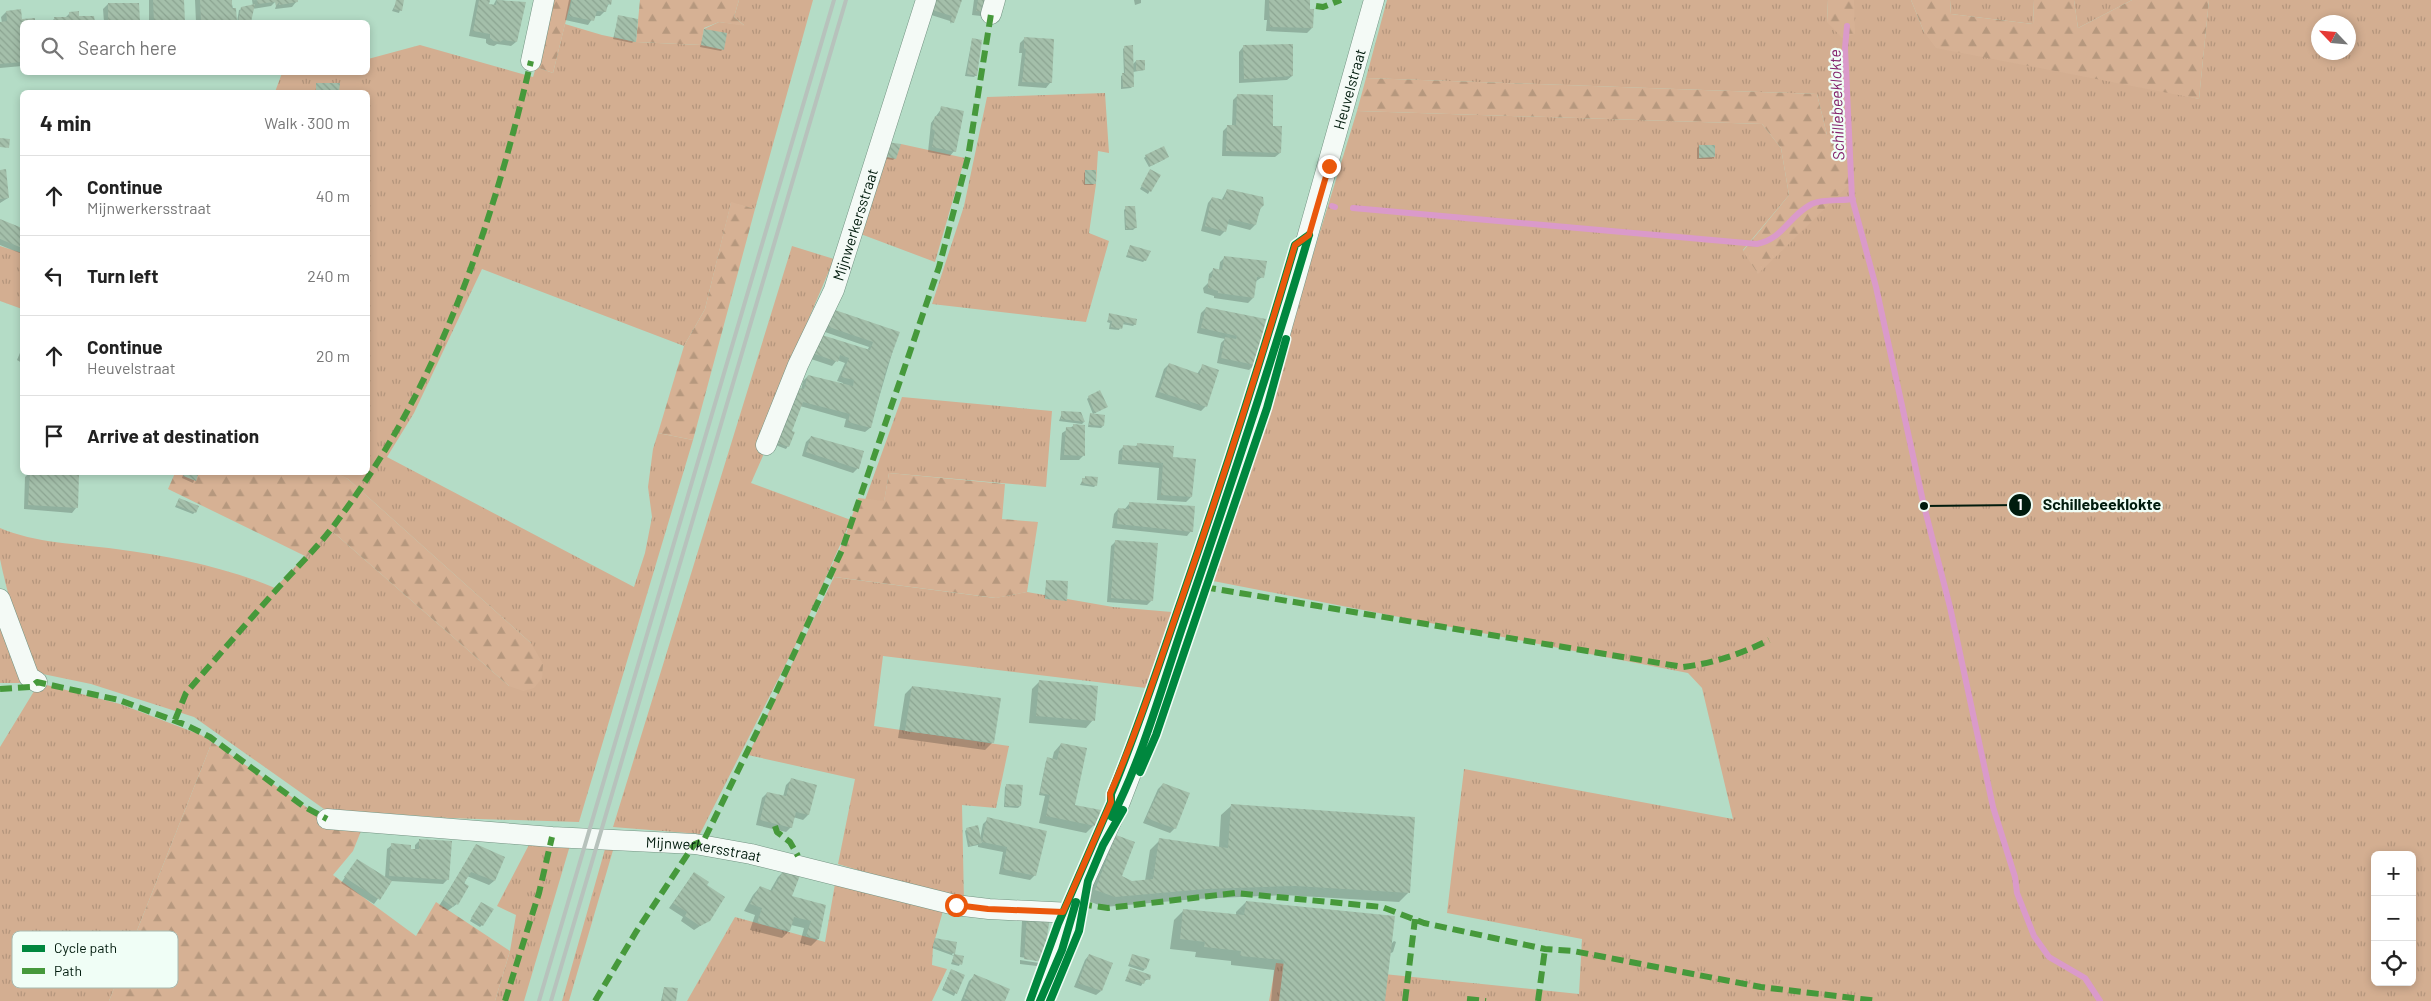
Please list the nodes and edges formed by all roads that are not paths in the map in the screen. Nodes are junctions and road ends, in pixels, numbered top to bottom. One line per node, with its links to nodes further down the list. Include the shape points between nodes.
1 (544, 0): 4 (street)
2 (926, 0): 5 (street, Mijnwerkersstraat, via 834,290 798,365)
3 (1374, 0): 9 (street, Heuvelstraat, via 1280,334 1221,514 1134,765)
4 (531, 60)
5 (766, 444)
6 (0, 599): 7 (street, via 30,677)
7 (37, 682)
8 (328, 819): 9 (street, Mijnwerkersstraat, via 552,837 695,844 759,856 956,905)
9 (1072, 913): 10 (street, Heuvelstraat, via 1062,950)
10 (1040, 1001)

